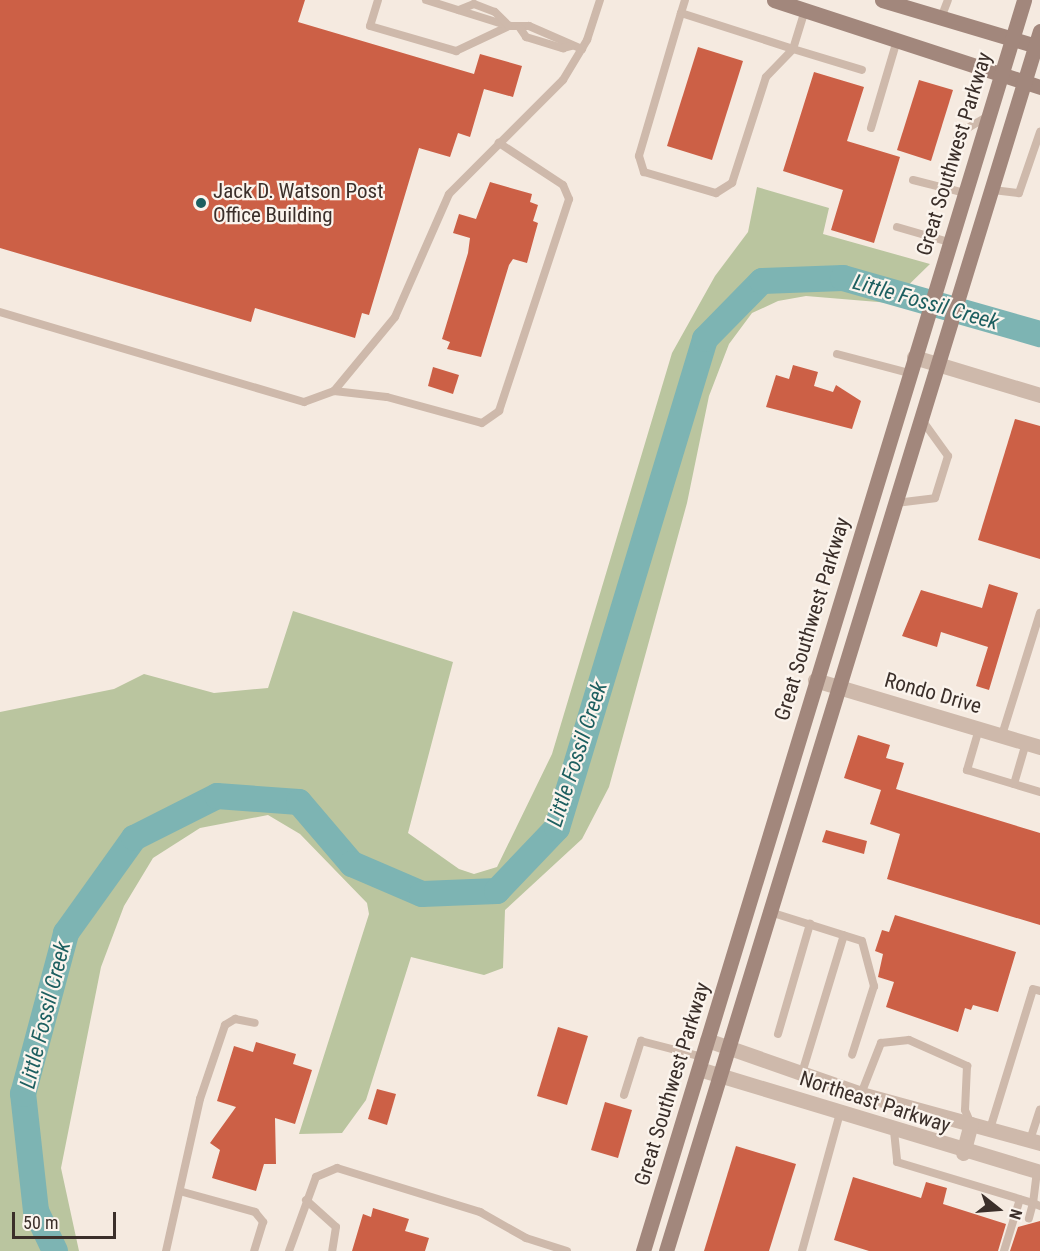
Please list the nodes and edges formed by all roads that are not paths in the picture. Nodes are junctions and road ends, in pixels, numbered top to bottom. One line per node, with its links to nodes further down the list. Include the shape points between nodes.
1 (378, 0): 12 (lane, via 370,26 456,51)
2 (426, 0): 12 (lane, via 458,10 474,4 495,12)
3 (600, 0): 16 (lane)
4 (685, 0): 10 (lane)
5 (774, 0): 9 (street)
6 (882, 0): 11 (street)
7 (948, 0): 11 (lane)
8 (1024, 0): 13 (street, Great Southwest Parkway)
9 (807, 5): 14 (street); 17 (lane)
10 (681, 13): 17 (lane); 17 (lane, via 639,156 644,172 716,193 732,183 766,77)
11 (941, 18): 13 (street)
12 (508, 26): 16 (lane, via 520,28 526,37 563,48)
13 (1010, 38): 15 (street); 19 (street, Great Southwest Parkway)
14 (897, 40): 19 (street); 22 (lane)
15 (1039, 42): 20 (street, Great Southwest Parkway)
16 (582, 49): 24 (lane, via 563,80)
17 (794, 49): 18 (lane)
18 (862, 70)
19 (1000, 74): 20 (street); 21 (street, Great Southwest Parkway)
20 (1033, 85): 27 (street, Great Southwest Parkway)
21 (987, 117): 26 (lane, via 959,133); 28 (street, Great Southwest Parkway)
22 (871, 128)
23 (1040, 132): 27 (lane, via 1019,193 1012,196)
24 (500, 143): 36 (lane, via 449,194 395,317); 36 (lane, via 563,185 569,199 499,411 482,423 387,397)
25 (913, 180): 26 (lane)
26 (942, 187): 28 (lane)
27 (993, 190): 34 (street, Great Southwest Parkway)
28 (964, 194): 30 (street, Great Southwest Parkway)
29 (897, 227): 30 (lane)
30 (949, 242): 32 (street, Great Southwest Parkway)
31 (0, 312): 36 (lane, via 304,402)
32 (916, 351): 34 (street); 35 (street, Great Southwest Parkway)
33 (837, 354): 35 (lane)
34 (941, 358): 37 (street); 38 (street, Great Southwest Parkway)
35 (909, 374): 41 (street, Great Southwest Parkway)
36 (334, 392)
37 (1040, 395)
38 (922, 420): 39 (street, Great Southwest Parkway); 39 (lane, via 948,456 935,498)
39 (896, 503): 42 (street, Great Southwest Parkway)
40 (1040, 614): 44 (lane)
41 (815, 680): 42 (street, Rondo Drive); 54 (street, Great Southwest Parkway)
42 (839, 687): 43 (street, Rondo Drive); 48 (street, Great Southwest Parkway)
43 (980, 729): 44 (street, Rondo Drive); 46 (lane, via 967,770)
44 (1002, 735): 45 (street, Rondo Drive)
45 (1033, 745): 46 (lane)
46 (1014, 784): 47 (lane)
47 (1040, 792)
48 (770, 912): 49 (lane); 55 (street, Great Southwest Parkway)
49 (810, 924): 50 (lane); 53 (lane)
50 (844, 935): 56 (lane, via 862,940 874,986); 58 (lane)
51 (1040, 991): 65 (lane, via 1033,989)
52 (255, 1023): 70 (lane, via 235,1019 225,1024 187,1154)
53 (778, 1034)
54 (707, 1040): 55 (street, Northeast Parkway); 57 (street, Great Southwest Parkway)
55 (728, 1046): 58 (street, Northeast Parkway); 59 (street, Great Southwest Parkway)
56 (852, 1055)
57 (700, 1063): 59 (street, Northeast Parkway); 61 (lane, via 640,1041); 80 (street, Great Southwest Parkway)
58 (802, 1073): 60 (street, Northeast Parkway)
59 (719, 1075): 63 (street, Northeast Parkway); 81 (street, Great Southwest Parkway)
60 (861, 1094): 64 (street, Northeast Parkway); 64 (lane, via 881,1043 909,1040 968,1066 965,1110)
61 (624, 1095)
62 (1040, 1110): 67 (lane)
63 (840, 1113): 66 (street, Northeast Parkway); 82 (lane)
64 (970, 1124): 65 (street, Northeast Parkway); 68 (street)
65 (990, 1129): 67 (street, Northeast Parkway)
66 (894, 1131): 68 (street, Northeast Parkway); 71 (lane, via 897,1162)
67 (1035, 1142)
68 (963, 1153): 69 (street, Northeast Parkway)
69 (1039, 1172): 73 (lane)
70 (183, 1192): 75 (lane); 76 (lane, via 255,1212 263,1222)
71 (1020, 1199): 73 (lane); 83 (lane)
72 (306, 1200): 77 (lane); 78 (lane, via 336,1227); 79 (lane, via 316,1177 337,1168 480,1212 526,1238)
73 (1037, 1204): 74 (lane)
74 (1029, 1218)
75 (166, 1251)
76 (254, 1251)
77 (289, 1251)
78 (332, 1251)
79 (567, 1251)
80 (644, 1251)
81 (666, 1251)
82 (802, 1251)
83 (1004, 1251)

